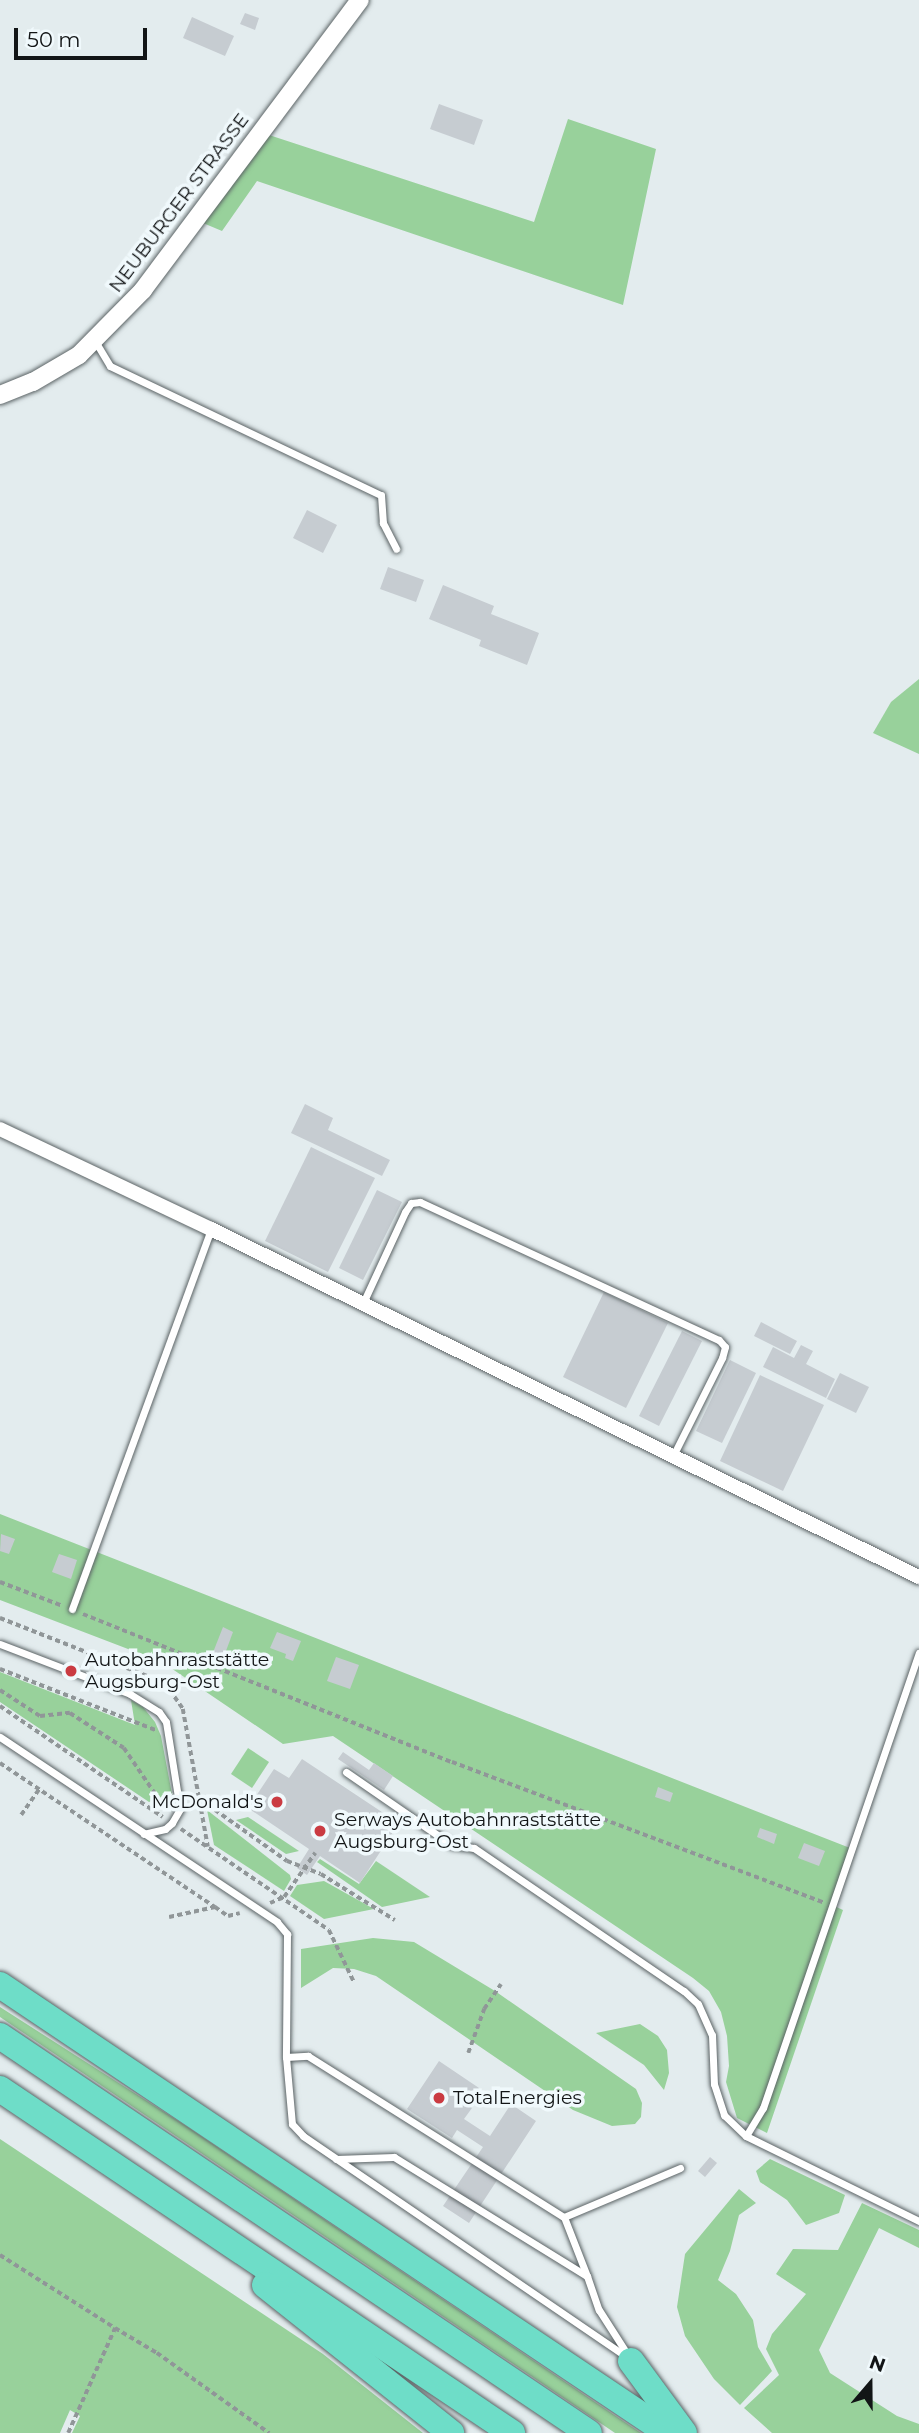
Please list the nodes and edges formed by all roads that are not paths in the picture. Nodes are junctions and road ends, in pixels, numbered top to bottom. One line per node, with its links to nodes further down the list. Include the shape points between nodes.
1 (360, 0): 2 (street, NEUBURGER STRASSE, via 143,290)
2 (94, 340): 3 (street, NEUBURGER STRASSE, via 79,355 33,382); 4 (lane, via 110,366 381,495 383,523)
3 (0, 395)
4 (396, 548)
5 (0, 1129): 6 (street)
6 (211, 1229): 7 (street); 10 (lane)
7 (363, 1303): 8 (street); 8 (lane, via 405,1212 411,1203 420,1202 719,1340 725,1347 722,1358)
8 (673, 1456): 9 (street)
9 (919, 1577)
10 (72, 1609)
11 (0, 1644): 15 (lane, via 145,1702 159,1712 166,1722 180,1809 164,1829)
12 (919, 1653): 20 (lane, via 763,2108)
13 (0, 1737): 15 (lane)
14 (346, 1772): 20 (lane, via 452,1845 474,1848 684,1991 698,2004 712,2035 714,2084 724,2115)
15 (144, 1834): 18 (lane, via 277,1922 287,1934)
16 (0, 1985): 31 (highway)
17 (0, 2036): 30 (highway)
18 (286, 2057): 21 (lane, via 292,2123); 24 (lane, via 308,2056)
19 (0, 2089): 23 (highway)
20 (746, 2136): 25 (lane)
21 (335, 2159): 26 (lane, via 394,2157); 27 (lane)
22 (680, 2168): 24 (lane)
23 (153, 2192): 28 (highway, via 331,2340); 29 (highway)
24 (564, 2217): 26 (lane)
25 (919, 2221)
26 (587, 2276): 27 (lane, via 598,2310)
27 (631, 2361): 32 (highway)
28 (452, 2433)
29 (512, 2433)
30 (589, 2433)
31 (668, 2433)
32 (684, 2433)

